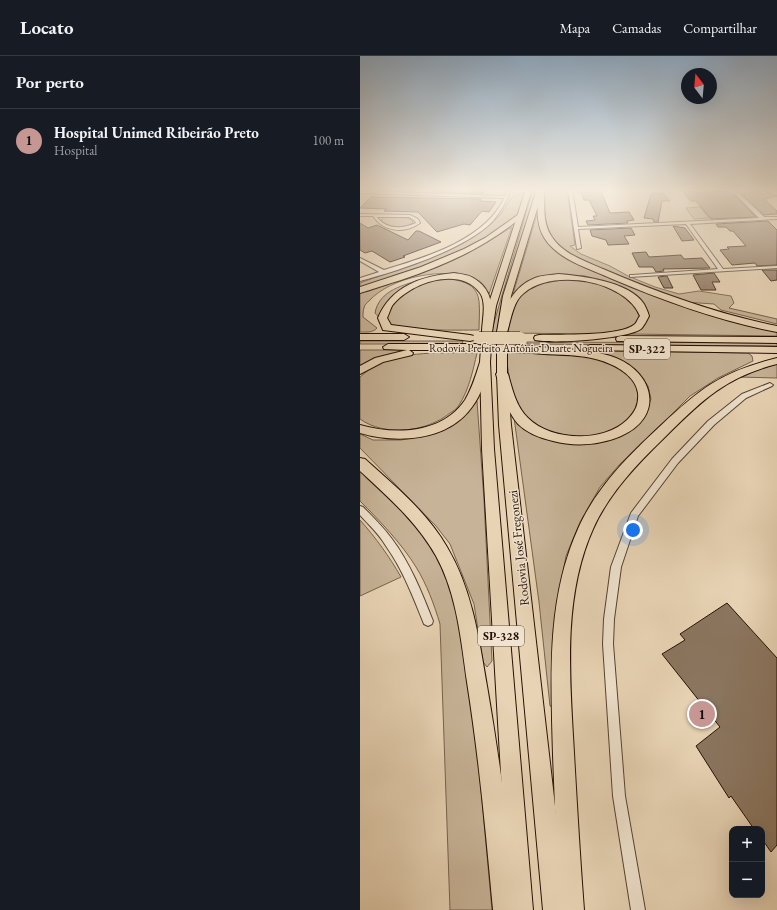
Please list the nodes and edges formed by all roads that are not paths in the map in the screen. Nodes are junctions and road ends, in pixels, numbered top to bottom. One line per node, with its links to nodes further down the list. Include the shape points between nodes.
1 (576, 228): 8 (street)
2 (480, 229): 12 (street, via 463,241 434,255)
3 (505, 229): 15 (highway, via 458,254)
4 (517, 229): 24 (highway, Rodovia José Fregonezi)
5 (528, 229): 19 (highway, Rodovia José Fregonezi, via 509,288)
6 (543, 229): 18 (highway, via 550,240 570,256 671,300 732,320)
7 (692, 229): 11 (street)
8 (579, 248)
9 (360, 259): 12 (street)
10 (777, 267): 11 (street)
11 (722, 271): 13 (street)
12 (383, 272): 14 (street)
13 (632, 276)
14 (360, 280)
15 (360, 290)
16 (378, 295): 24 (highway, via 392,286 418,278 465,278 479,285 486,295 487,303)
17 (372, 318): 24 (highway, via 392,329)
18 (777, 329)
19 (502, 332): 21 (highway, via 513,300 520,290 533,282 552,277 574,276 598,281 635,300 645,313 639,325 622,332); 29 (highway, Rodovia José Fregonezi / SP-328)
20 (360, 337): 24 (highway, Rodovia Prefeito Antônio Duarte Nogueira / SP-322)
21 (539, 338): 22 (highway, Rodovia Prefeito Antônio Duarte Nogueira / SP-322); 23 (highway, Rodovia Prefeito Antônio Duarte Nogueira / SP-322)
22 (777, 340)
23 (518, 343): 24 (highway, Rodovia Prefeito Antônio Duarte Nogueira / SP-322); 26 (highway, Rodovia Prefeito Antônio Duarte Nogueira / SP-322); 29 (highway, via 541,351 599,356 620,364 640,382 645,396 643,407 633,422 617,433 590,439 558,438 524,422 512,402)
24 (477, 344): 25 (highway, Rodovia Prefeito Antônio Duarte Nogueira / SP-322); 28 (highway, via 401,354 379,360); 31 (highway, via 480,379 470,401 459,414 442,425 416,434 382,435); 36 (highway, Rodovia José Fregonezi / SP-328, via 488,449)
25 (360, 347)
26 (777, 350)
27 (777, 361): 38 (highway, via 752,368 718,384 688,406 632,462 616,482 591,519 580,544 566,600 560,668)
28 (360, 371)
29 (502, 374): 37 (highway, Rodovia José Fregonezi / SP-328, via 504,425)
30 (770, 385): 39 (street, via 744,396 710,423 675,461 634,515 616,567 608,644 619,796)
31 (360, 429)
32 (360, 463): 35 (highway, via 418,518 432,536 455,580 464,606 484,722)
33 (360, 509): 34 (street, via 388,541 405,568)
34 (428, 621)
35 (506, 910)
36 (521, 910)
37 (555, 910)
38 (571, 910)
39 (638, 910)

